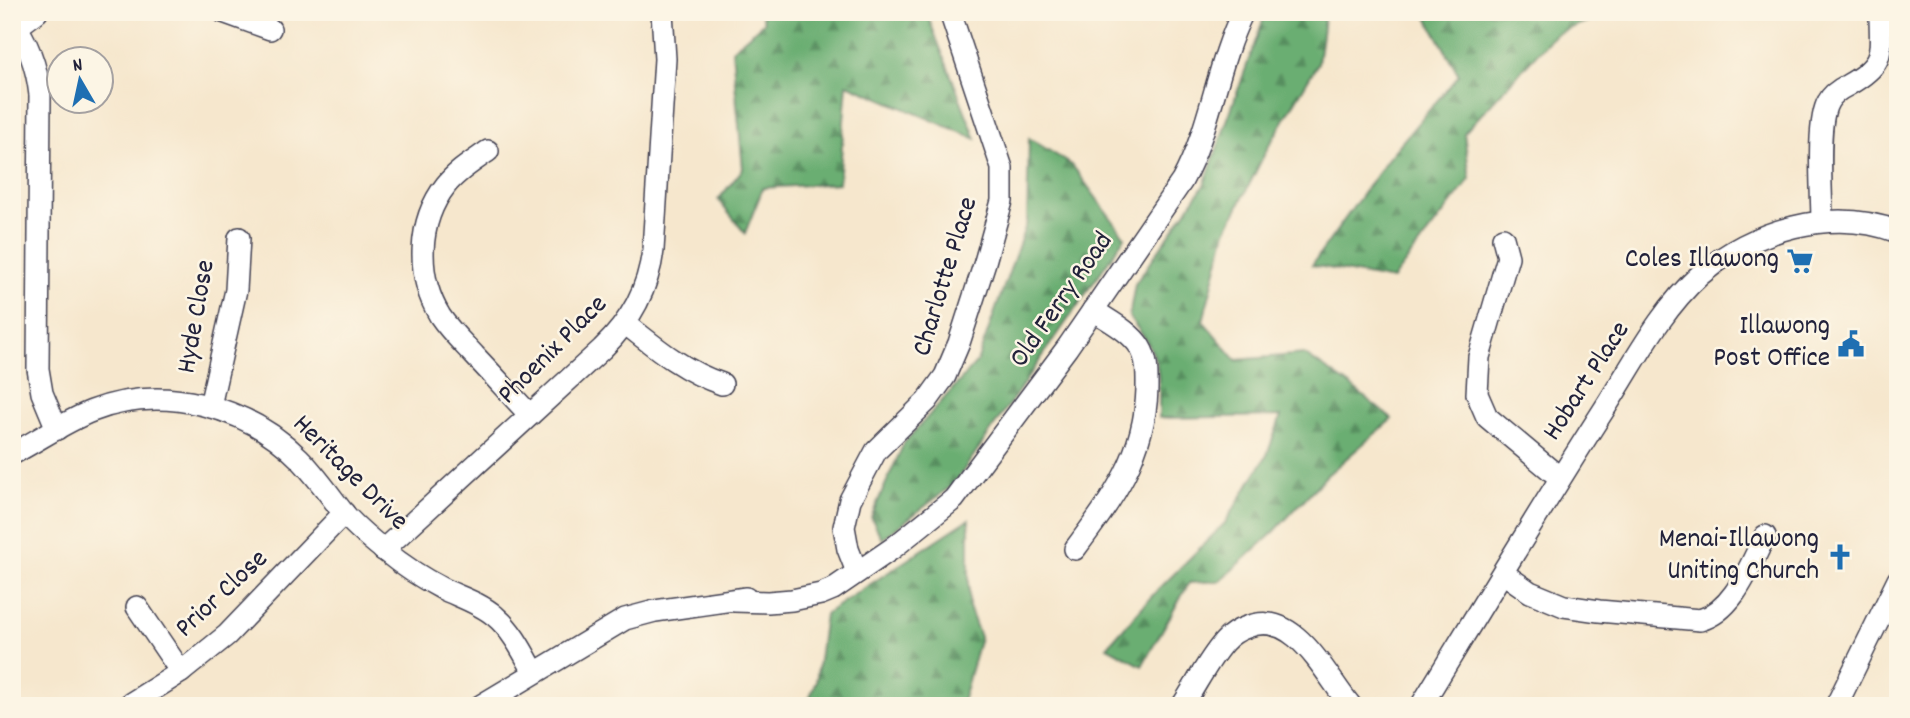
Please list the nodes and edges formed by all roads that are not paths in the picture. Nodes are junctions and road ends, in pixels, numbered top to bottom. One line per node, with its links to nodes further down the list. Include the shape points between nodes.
1 (37, 12): 7 (street)
2 (223, 12): 8 (street)
3 (662, 12): 15 (street, Phoenix Place, via 665,59 653,250 643,291)
4 (950, 12): 26 (street, Charlotte Place, via 999,158 1002,201 945,376 927,401 876,451 850,500 844,527)
5 (1243, 12): 14 (street, Old Ferry Road, via 1190,165)
6 (1880, 12): 10 (street, via 1876,65 1835,94 1824,111)
7 (14, 24): 19 (street, via 35,64 40,95 39,379)
8 (270, 29)
9 (488, 151): 18 (street, via 454,176 429,216 423,246 425,278 434,306 450,329)
10 (1822, 221): 11 (street, Hobart Place, via 1854,222); 21 (street, Hobart Place, via 1782,230 1745,246 1687,288 1661,320)
11 (1898, 232)
12 (239, 238): 17 (street, Hyde Close, via 236,290)
13 (1503, 238): 21 (street, via 1508,257 1479,357 1477,394 1487,416)
14 (1093, 310): 25 (street, via 1139,346 1147,369 1145,417 1114,496); 26 (street, Old Ferry Road, via 954,499)
15 (626, 324): 16 (street, via 691,372); 18 (street, Phoenix Place)
16 (722, 384)
17 (210, 406): 19 (street, Heritage Drive, via 170,400 127,402 94,410); 22 (street, Heritage Drive, via 259,427 288,448)
18 (530, 415): 24 (street, Phoenix Place)
19 (57, 429): 20 (street, Heritage Drive)
20 (12, 454)
21 (1560, 478): 27 (street, Hobart Place)
22 (344, 513): 24 (street, Heritage Drive); 30 (street, Prior Close, via 227,635)
23 (1765, 536): 27 (street, via 1729,600 1715,615 1700,620 1564,606 1530,592)
24 (383, 550): 31 (street, Heritage Drive, via 428,581 496,617)
25 (1075, 550)
26 (857, 572): 31 (street, Old Ferry Road, via 833,589 808,597 640,614)
27 (1503, 573): 36 (street, Hobart Place)
28 (1898, 580): 37 (street)
29 (137, 607): 30 (street)
30 (181, 672): 32 (street, Prior Close)
31 (534, 672): 33 (street, Old Ferry Road)
32 (130, 704)
33 (480, 706)
34 (1182, 706): 35 (street, via 1223,643 1239,630 1262,623 1289,631)
35 (1351, 706)
36 (1421, 706)
37 (1836, 706)

